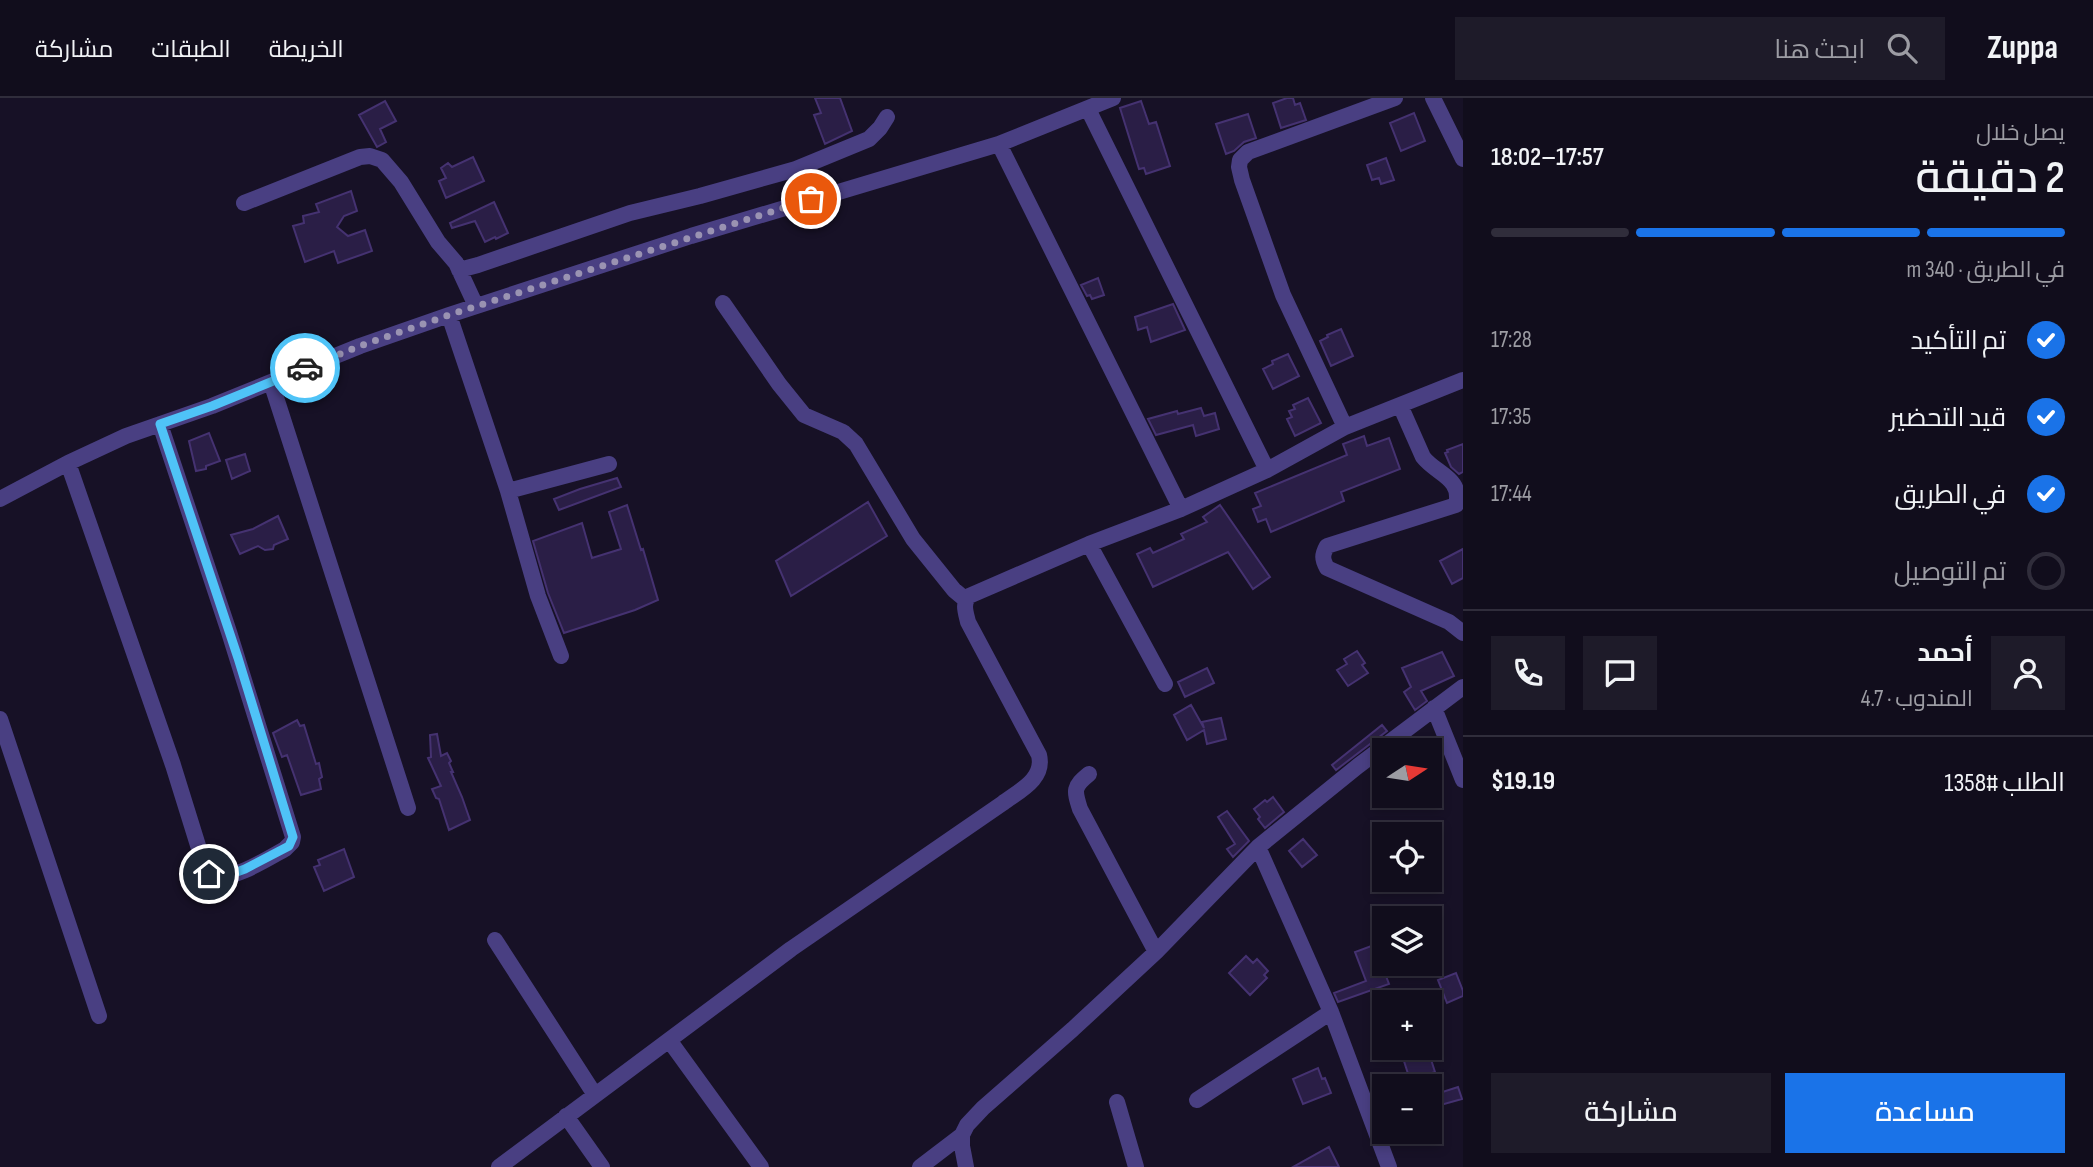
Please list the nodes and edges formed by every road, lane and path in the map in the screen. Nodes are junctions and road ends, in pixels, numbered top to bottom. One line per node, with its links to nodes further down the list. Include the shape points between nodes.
1 (1113, 98): 4 (street)
2 (1395, 98): 17 (street, via 1248,152 1240,160 1242,180 1283,295)
3 (1433, 98): 7 (street)
4 (1088, 108): 6 (street); 20 (street)
5 (887, 117): 9 (street, via 869,139 796,169 630,212)
6 (999, 144): 11 (street); 23 (street)
7 (1463, 159)
8 (244, 203): 9 (street, via 346,161 370,156 382,160 397,176)
9 (459, 270): 11 (street)
10 (723, 303): 25 (street, via 804,415 843,432 856,444 912,539)
11 (476, 306): 12 (street)
12 (449, 315): 14 (street); 21 (street)
13 (1463, 380): 15 (street)
14 (271, 382): 16 (street); 34 (street)
15 (1400, 405): 17 (street); 26 (street, via 1423,457 1455,480 1461,497 1455,505 1327,546 1322,559 1327,569 1449,622)
16 (160, 424): 18 (street); 18 (street, via 293,837 285,849 233,874 217,878 205,868)
17 (1345, 427): 20 (street)
18 (68, 463): 22 (street)
19 (609, 464): 21 (street)
20 (1267, 470): 23 (street)
21 (508, 491): 27 (street, via 538,596)
22 (0, 499)
23 (1181, 509): 24 (street)
24 (1089, 544): 25 (street); 28 (street)
25 (966, 600): 40 (street, via 968,622 1039,755 1036,777 790,949)
26 (1463, 633)
27 (561, 656)
28 (1165, 684)
29 (1463, 687): 30 (street)
30 (1434, 708): 33 (street); 35 (street)
31 (0, 719): 39 (street)
32 (1089, 774): 37 (street, via 1075,790 1080,809)
33 (1463, 780)
34 (408, 808)
35 (1258, 847): 37 (street); 38 (street)
36 (495, 940): 41 (street)
37 (1156, 952): 45 (street, via 983,1108)
38 (1331, 1012): 42 (street); 52 (street)
39 (99, 1016)
40 (670, 1040): 41 (street); 48 (street)
41 (595, 1095): 44 (street)
42 (1197, 1100)
43 (1117, 1102): 51 (street)
44 (566, 1116): 46 (street); 47 (street)
45 (962, 1135): 49 (street); 50 (street)
46 (499, 1167)
47 (602, 1167)
48 (761, 1167)
49 (920, 1167)
50 (966, 1167)
51 (1136, 1167)
52 (1389, 1167)

